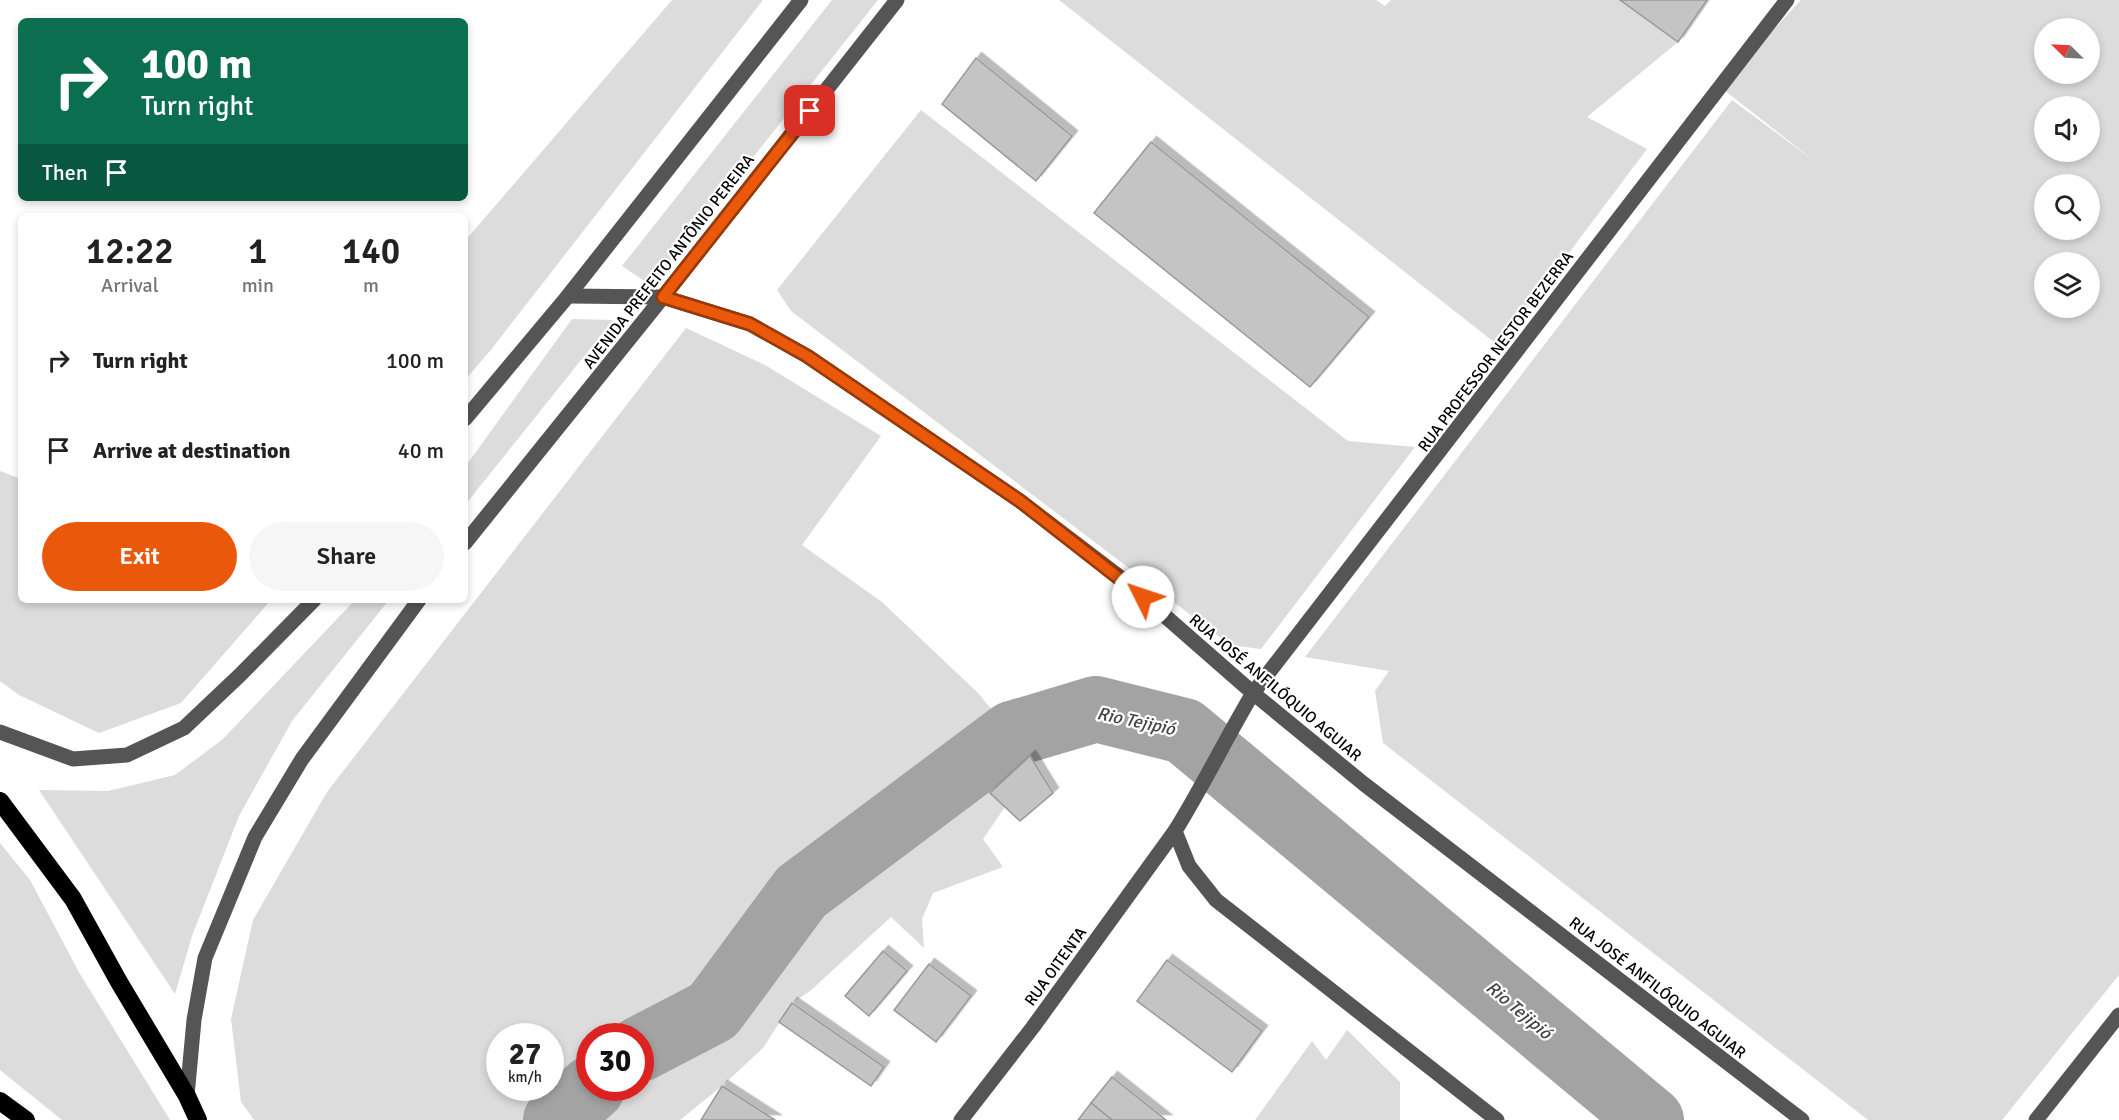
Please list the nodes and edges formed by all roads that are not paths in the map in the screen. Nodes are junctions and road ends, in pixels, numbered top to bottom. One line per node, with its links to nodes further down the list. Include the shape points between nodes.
1 (801, 0): 4 (street)
2 (897, 0): 5 (street, AVENIDA PREFEITO ANTÔNIO PEREIRA)
3 (1787, 0): 10 (street, RUA PROFESSOR NESTOR BEZERRA)
4 (568, 296): 5 (street, RUA JOSÉ ANFILÓQUIO AGUIAR); 6 (street)
5 (663, 297): 7 (street, AVENIDA PREFEITO ANTÔNIO PEREIRA); 10 (street, RUA JOSÉ ANFILÓQUIO AGUIAR, via 750,324 807,356 1029,507 1125,581)
6 (468, 415)
7 (468, 539)
8 (311, 603): 11 (street, via 184,728 127,755 73,759)
9 (417, 603): 16 (street, via 302,759 255,837 205,958 194,1020)
10 (1253, 693): 12 (street, RUA PROFESSOR NESTOR BEZERRA); 22 (street, RUA JOSÉ ANFILÓQUIO AGUIAR, via 1364,784)
11 (0, 732)
12 (1204, 783): 14 (street, RUA OITENTA)
13 (0, 801): 16 (highway, via 73,899)
14 (1175, 831): 20 (street, RUA OITENTA); 21 (street, via 1189,866 1216,900)
15 (2119, 1015): 23 (street)
16 (188, 1096): 19 (highway)
17 (0, 1101): 18 (highway)
18 (26, 1120)
19 (198, 1120)
20 (961, 1120)
21 (1497, 1120)
22 (1802, 1120)
23 (2036, 1120)

